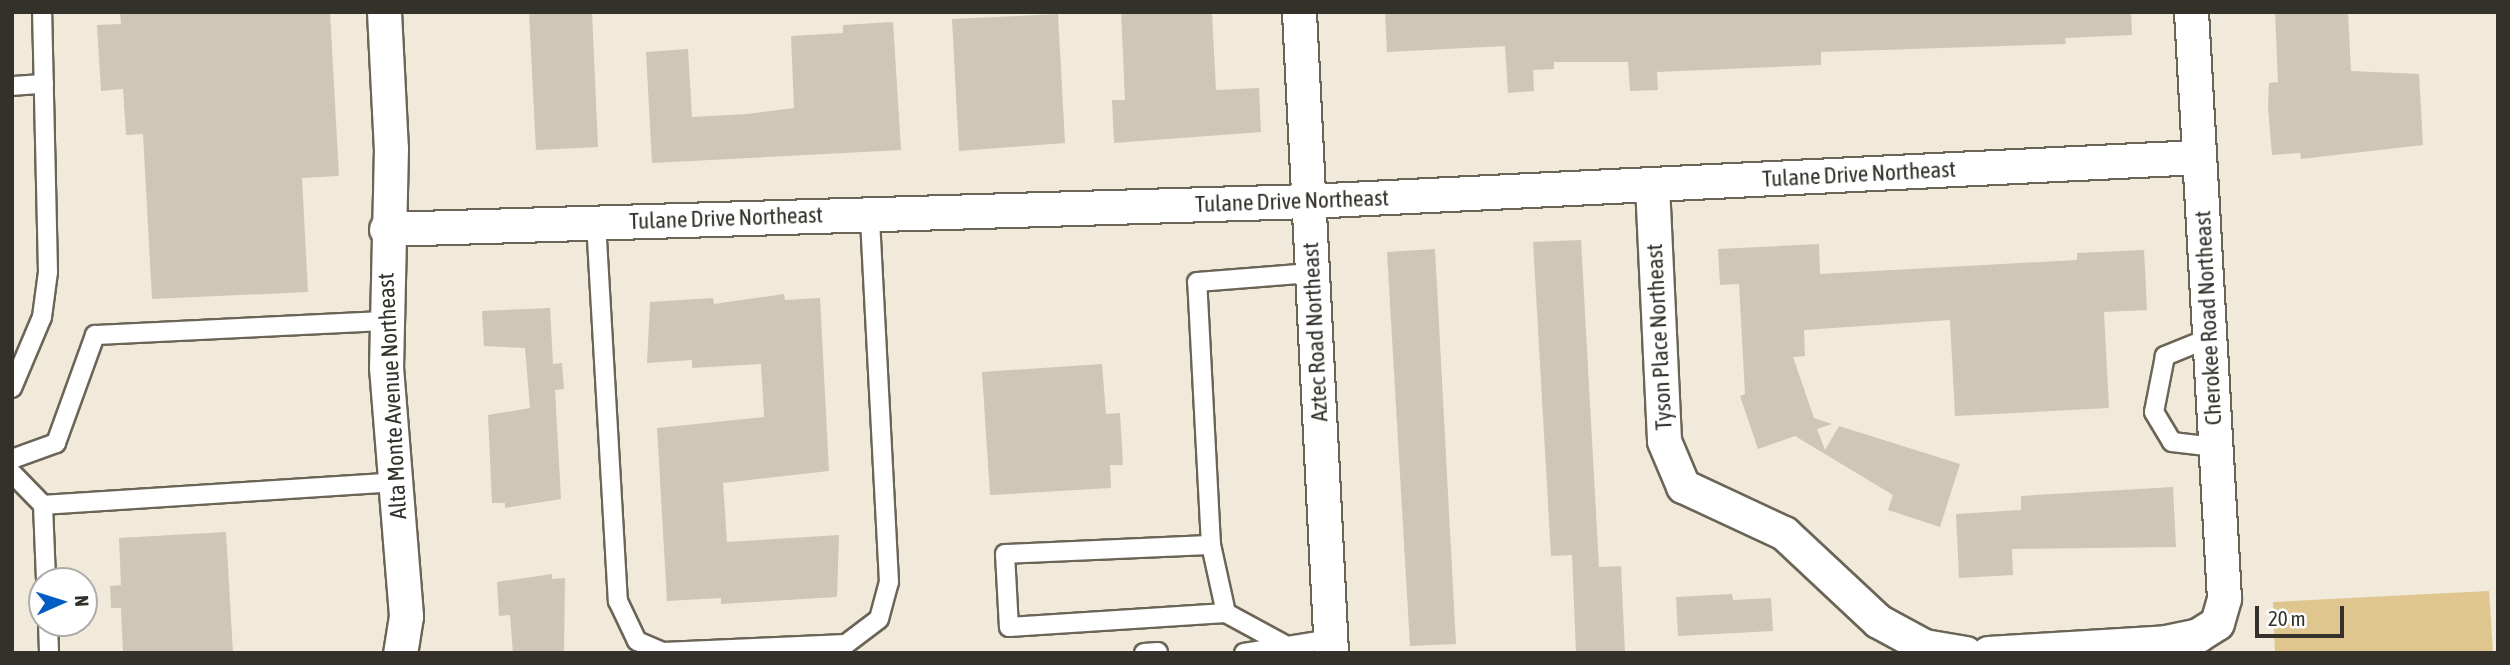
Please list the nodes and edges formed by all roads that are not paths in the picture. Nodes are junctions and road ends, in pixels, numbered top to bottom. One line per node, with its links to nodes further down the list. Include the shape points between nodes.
1 (42, 12): 5 (lane)
2 (384, 12): 12 (street, Alta Monte Avenue Northeast, via 391,148)
3 (1299, 12): 9 (street, Aztec Road Northeast)
4 (2191, 12): 7 (street, Cherokee Road Northeast)
5 (44, 83): 6 (lane); 16 (lane, via 48,272 42,317)
6 (12, 86)
7 (2198, 157): 8 (street, Tulane Drive Northeast); 15 (street, Cherokee Road Northeast)
8 (1652, 185): 9 (street, Tulane Drive Northeast); 31 (street, Tyson Place Northeast, via 1664,441 1683,486 1784,533 1878,621 1924,646)
9 (1308, 201): 10 (street, Tulane Drive Northeast); 13 (street, Aztec Road Northeast)
10 (870, 214): 11 (street, Tulane Drive Northeast); 11 (lane, via 889,582 879,619 846,644 663,652 636,641 618,601)
11 (596, 222): 12 (street, Tulane Drive Northeast)
12 (386, 229): 14 (street, Alta Monte Avenue Northeast)
13 (1312, 273): 22 (lane, via 1197,282); 25 (street, Aztec Road Northeast)
14 (385, 321): 18 (lane, via 95,335 56,443); 20 (street, Alta Monte Avenue Northeast)
15 (2209, 338): 17 (street, Cherokee Road Northeast); 17 (lane, via 2165,356 2154,412 2172,442)
16 (12, 388)
17 (2216, 447): 32 (street, Cherokee Road Northeast, via 2224,598 2217,623 2198,635 2166,642)
18 (12, 459)
19 (12, 473): 21 (lane)
20 (395, 482): 21 (lane); 28 (street, Alta Monte Avenue Northeast, via 406,616)
21 (43, 505): 23 (lane)
22 (1211, 545): 24 (lane); 24 (lane, via 1005,554 1009,627)
23 (45, 567)
24 (1226, 613): 26 (lane)
25 (1331, 646): 26 (lane)
26 (1290, 647): 30 (lane)
27 (1158, 652): 29 (lane)
28 (400, 653)
29 (1144, 653)
30 (1244, 653)
31 (1965, 653)
32 (1988, 653)

